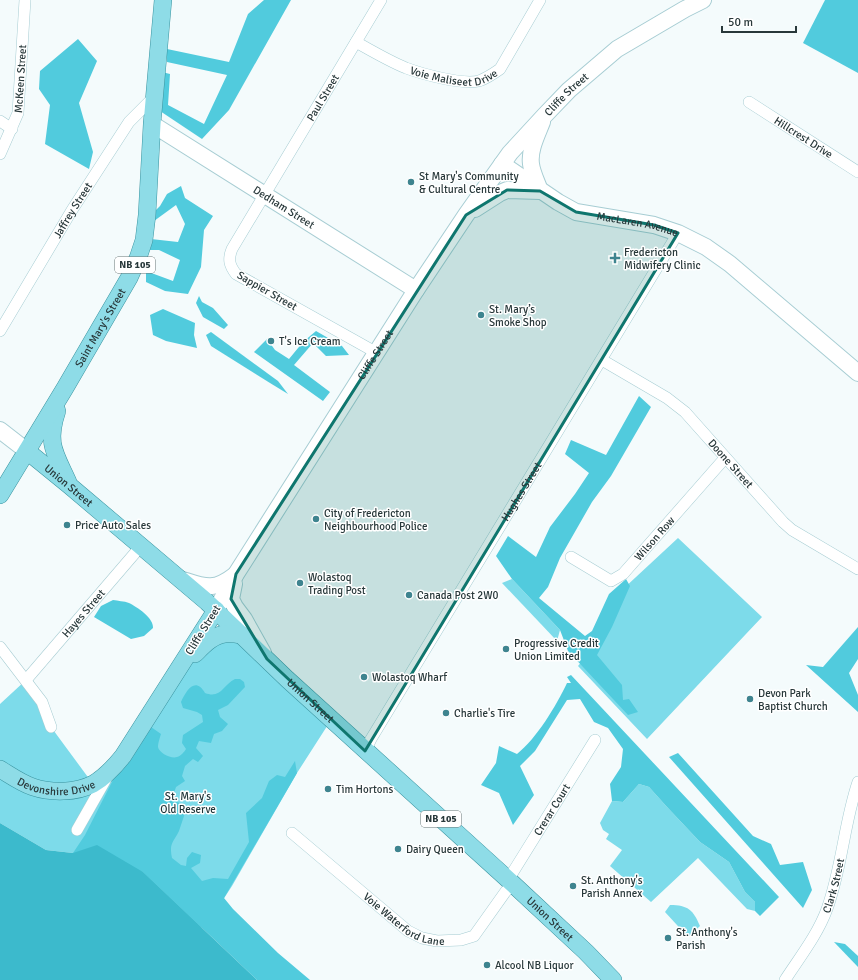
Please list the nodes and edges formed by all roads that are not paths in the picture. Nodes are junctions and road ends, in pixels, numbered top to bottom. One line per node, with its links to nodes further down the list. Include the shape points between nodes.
1 (25, 0): 12 (street, McKeen Street, via 18,112)
2 (162, 0): 7 (main road, Saint Mary's Street / NB 105)
3 (381, 0): 6 (street, Paul Street)
4 (540, 0): 6 (street, Voie Maliseet Drive, via 500,69 477,81 445,79 406,68)
5 (704, 0): 9 (main road, Cliffe Street, via 617,49 569,90)
6 (356, 42): 17 (street, Paul Street)
7 (155, 96): 11 (main road, Saint Mary's Street / NB 105); 21 (street, Jaffrey Street, via 129,122 72,210)
8 (749, 102): 15 (street, Hillcrest Drive)
9 (545, 115): 14 (main road, Cliffe Street); 16 (main road, via 532,151 531,162)
10 (0, 121): 12 (street)
11 (152, 124): 17 (main road, Dedham Street); 25 (main road, Saint Mary's Street / NB 105, via 144,240 129,278)
12 (12, 129): 13 (street, McKeen Street)
13 (0, 154)
14 (502, 164): 16 (main road, MacLaren Avenue); 18 (main road, Cliffe Street)
15 (858, 172)
16 (540, 191): 18 (main road, via 507,190); 19 (main road, MacLaren Avenue, via 576,212 654,225)
17 (265, 195): 20 (main road, Dedham Street); 22 (street, Sappier Street, via 232,249 229,257 230,267 236,274)
18 (466, 215): 20 (main road, Cliffe Street)
19 (678, 233): 23 (street, Hughes Street); 24 (main road, MacLaren Avenue, via 706,247 730,264)
20 (416, 290): 22 (main road, Cliffe Street)
21 (0, 331)
22 (377, 353): 34 (main road, Cliffe Street)
23 (602, 360): 28 (street, Doone Street, via 667,398 684,412); 44 (street, Hughes Street)
24 (858, 373)
25 (65, 388): 27 (main road, Saint Mary's Street / NB 105); 29 (main road, via 54,421 52,445)
26 (0, 430): 27 (main road, Union Street)
27 (27, 451): 29 (main road, Union Street / NB 105); 30 (main road, Saint Mary's Street)
28 (725, 458): 32 (street, Wilson Row, via 624,574 611,581); 33 (street, Doone Street, via 792,530)
29 (70, 486): 31 (main road, Union Street / NB 105)
30 (0, 495)
31 (141, 546): 35 (main road, Union Street / NB 105); 41 (street, Hayes Street)
32 (572, 557)
33 (858, 569)
34 (236, 574): 35 (main road, via 224,584 214,587); 36 (main road, Cliffe Street); 39 (main road, via 231,598 234,607 244,619)
35 (180, 578): 36 (main road, Union Street / NB 105)
36 (216, 610): 37 (main road, Union Street / NB 105); 40 (main road, Cliffe Street)
37 (242, 635): 39 (main road, Union Street / NB 105); 40 (main road, via 218,635)
38 (0, 647): 41 (street)
39 (267, 659): 44 (main road, Union Street / NB 105)
40 (176, 672): 46 (main road, Cliffe Street)
41 (26, 680): 42 (street, via 42,702)
42 (51, 727)
43 (595, 740): 50 (street, Crerar Court)
44 (365, 751): 50 (main road, Union Street / NB 105)
45 (0, 769): 46 (main road, Devonshire Drive, via 32,786 54,791 75,790 93,784)
46 (112, 770): 48 (street)
47 (858, 782): 52 (street, Clark Street, via 827,910)
48 (77, 830)
49 (292, 833): 50 (street, Voie Waterford Lane, via 408,931 422,938 449,941 474,936)
50 (511, 882): 51 (main road, Union Street / NB 105)
51 (613, 980)
52 (785, 980)

